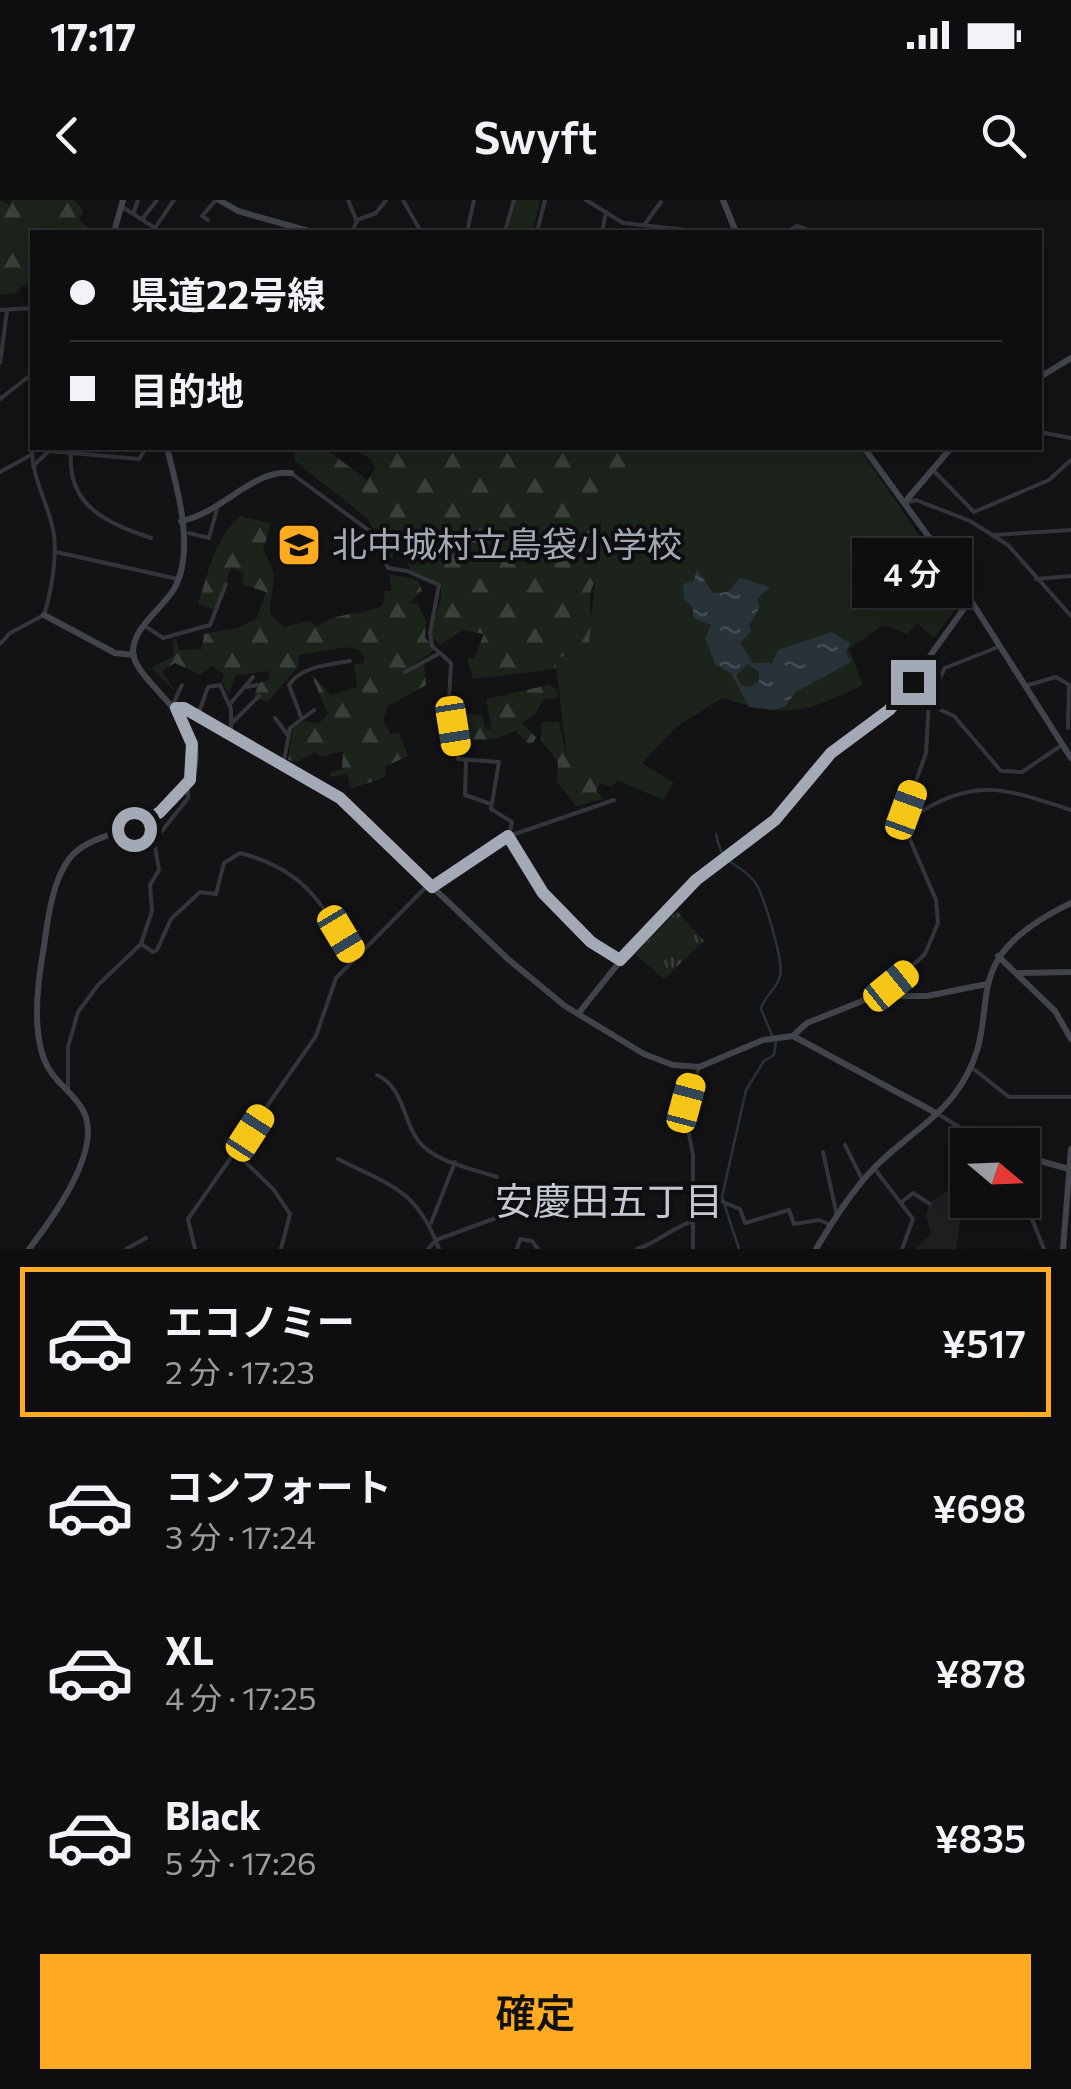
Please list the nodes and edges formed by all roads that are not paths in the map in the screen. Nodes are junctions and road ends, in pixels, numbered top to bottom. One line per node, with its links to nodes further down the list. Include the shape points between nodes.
1 (138, 200): 16 (street)
2 (157, 200): 18 (street)
3 (174, 200): 22 (street)
4 (218, 200): 19 (street, via 202,216); 25 (street)
5 (348, 200): 20 (street)
6 (386, 200): 20 (street)
7 (403, 200): 27 (street)
8 (474, 200): 28 (street)
9 (514, 200): 29 (street)
10 (545, 200): 30 (street)
11 (587, 200): 13 (street)
12 (723, 200): 33 (street)
13 (601, 202): 17 (street)
14 (661, 202): 21 (street)
15 (122, 203): 16 (street); 23 (street)
16 (134, 212): 18 (street)
17 (606, 212): 21 (street); 31 (street)
18 (142, 218): 22 (street)
19 (208, 220)
20 (357, 222): 26 (street)
21 (644, 225): 32 (street)
22 (155, 226): 24 (street)
23 (115, 230)
24 (159, 230)
25 (305, 230)
26 (353, 230)
27 (420, 230)
28 (467, 230)
29 (506, 230)
30 (538, 230)
31 (602, 230)
32 (681, 230)
33 (735, 230)
34 (30, 308): 36 (street)
35 (0, 310): 36 (street)
36 (7, 311): 38 (street)
37 (1071, 358): 39 (street)
38 (0, 363)
39 (1042, 373)
40 (30, 376): 41 (street)
41 (0, 399)
42 (1042, 432): 43 (street)
43 (1071, 438)
44 (32, 450): 50 (street)
45 (145, 450): 49 (street, via 138,459)
46 (167, 450): 59 (street)
47 (865, 450): 56 (street)
48 (949, 450): 53 (street)
49 (71, 453): 52 (street, via 50,451); 64 (street, via 70,478 94,515)
50 (32, 454): 52 (street); 54 (street)
51 (1071, 460): 58 (street, via 1049,480)
52 (33, 466): 65 (street)
53 (932, 470): 56 (street); 58 (street)
54 (0, 472)
55 (291, 473): 57 (street, via 264,477); 76 (street, via 371,532 388,568 439,586 430,633)
56 (904, 503): 60 (street, via 916,500); 70 (street)
57 (216, 509): 59 (street); 62 (street, via 210,538)
58 (974, 512): 60 (street)
59 (181, 521): 67 (street)
60 (970, 522): 63 (street)
61 (1071, 530): 63 (street)
62 (188, 533)
63 (994, 535): 68 (street)
64 (151, 538)
65 (53, 552): 67 (street); 71 (street)
66 (1071, 576): 68 (street)
67 (178, 579): 73 (street)
68 (1036, 579): 72 (street)
69 (226, 584): 73 (street, via 210,625 164,638)
70 (970, 600): 75 (street); 81 (street)
71 (44, 615): 74 (street); 77 (street, via 115,653)
72 (1071, 616)
73 (144, 626): 77 (street)
74 (0, 644)
75 (998, 647): 86 (street); 90 (street, via 945,668)
76 (438, 654): 79 (street); 103 (street, via 451,663 449,701 458,759)
77 (134, 655): 92 (street, via 142,673)
78 (350, 660): 83 (street, via 302,672)
79 (405, 672)
80 (253, 677): 84 (street)
81 (913, 682): 90 (street); 118 (street, via 889,710 831,753 775,820 723,856)
82 (182, 685): 92 (street)
83 (289, 685): 88 (street); 95 (street)
84 (247, 686): 85 (street); 91 (street)
85 (257, 686)
86 (1022, 686): 87 (street, via 1056,677); 101 (street)
87 (1070, 686): 98 (street)
88 (280, 689)
89 (259, 696): 97 (street)
90 (928, 701): 101 (street, via 954,716 1001,771 1022,772); 111 (street, via 926,754)
91 (230, 704): 94 (street, via 220,684 211,684); 97 (street)
92 (175, 706): 94 (street); 107 (street, via 194,754)
93 (314, 710): 95 (street)
94 (198, 715): 100 (street)
95 (301, 717): 99 (street)
96 (276, 718): 99 (street)
97 (231, 724): 100 (street)
98 (1068, 728)
99 (287, 734): 104 (street)
100 (230, 735): 104 (street)
101 (1062, 745): 102 (street)
102 (1071, 758)
103 (466, 760): 105 (street); 109 (street, via 499,762)
104 (282, 766): 113 (street, via 340,798)
105 (465, 780): 106 (street); 109 (street, via 468,798)
106 (475, 782)
107 (188, 784): 115 (street, via 188,798 154,840 159,874 150,885 152,910); 129 (street, via 138,828 82,847 59,879 43,948 39,1016 45,1062)
108 (614, 800): 112 (street)
109 (490, 804): 112 (street, via 512,822)
110 (1071, 810): 111 (street, via 972,788)
111 (905, 822): 122 (street, via 938,922 925,954)
112 (508, 836): 113 (street); 118 (street, via 543,893 591,942)
113 (431, 885): 117 (street); 123 (street, via 508,960)
114 (1071, 903): 116 (street, via 1022,929)
115 (141, 944): 117 (street, via 158,950 177,911 200,892 216,894 224,863 240,852 277,863 301,880); 129 (street, via 78,1012 68,1047)
116 (998, 956): 120 (street); 121 (street)
117 (356, 960): 136 (street, via 336,978 316,1036)
118 (620, 960): 123 (street)
119 (1071, 972): 120 (street)
120 (1018, 974): 125 (street, via 1055,1011)
121 (987, 984): 122 (street, via 927,996); 126 (street)
122 (882, 994): 124 (street, via 807,1023)
123 (578, 1014): 127 (street, via 662,1062)
124 (793, 1036): 127 (street, via 773,1037); 131 (street)
125 (1071, 1039)
126 (970, 1066): 130 (street, via 1009,1097); 131 (street)
127 (699, 1067): 145 (street, via 685,1113)
128 (377, 1075): 139 (street, via 394,1087 421,1144)
129 (68, 1091): 156 (street, via 86,1116 90,1141)
130 (1071, 1097)
131 (936, 1113): 132 (street); 140 (street)
132 (961, 1128)
133 (845, 1146): 143 (street)
134 (1071, 1149): 141 (street)
135 (823, 1152): 148 (street)
136 (236, 1154): 158 (street, via 188,1218); 159 (street, via 290,1214)
137 (338, 1159): 152 (street, via 403,1190)
138 (1040, 1161): 141 (street)
139 (454, 1162): 142 (street); 152 (street)
140 (874, 1168): 143 (street); 146 (street)
141 (1070, 1169): 169 (street)
142 (497, 1176)
143 (863, 1181): 148 (street)
144 (673, 1187): 145 (street)
145 (694, 1190): 151 (street); 153 (street, via 740,1209 745,1223 790,1210 794,1224)
146 (902, 1201): 147 (street, via 913,1194); 167 (street, via 913,1219)
147 (930, 1204)
148 (837, 1216): 153 (street)
149 (496, 1218): 155 (street)
150 (1032, 1218): 168 (street)
151 (693, 1221): 164 (street); 165 (street)
152 (430, 1225): 155 (street)
153 (831, 1225): 166 (street)
154 (146, 1238): 157 (street)
155 (436, 1240): 160 (street); 161 (street)
156 (29, 1249)
157 (126, 1249)
158 (195, 1249)
159 (281, 1249)
160 (428, 1249)
161 (439, 1249)
162 (517, 1249): 163 (street, via 520,1239)
163 (538, 1249)
164 (638, 1249)
165 (693, 1249)
166 (816, 1249)
167 (902, 1249)
168 (1044, 1249)
169 (1063, 1249)

